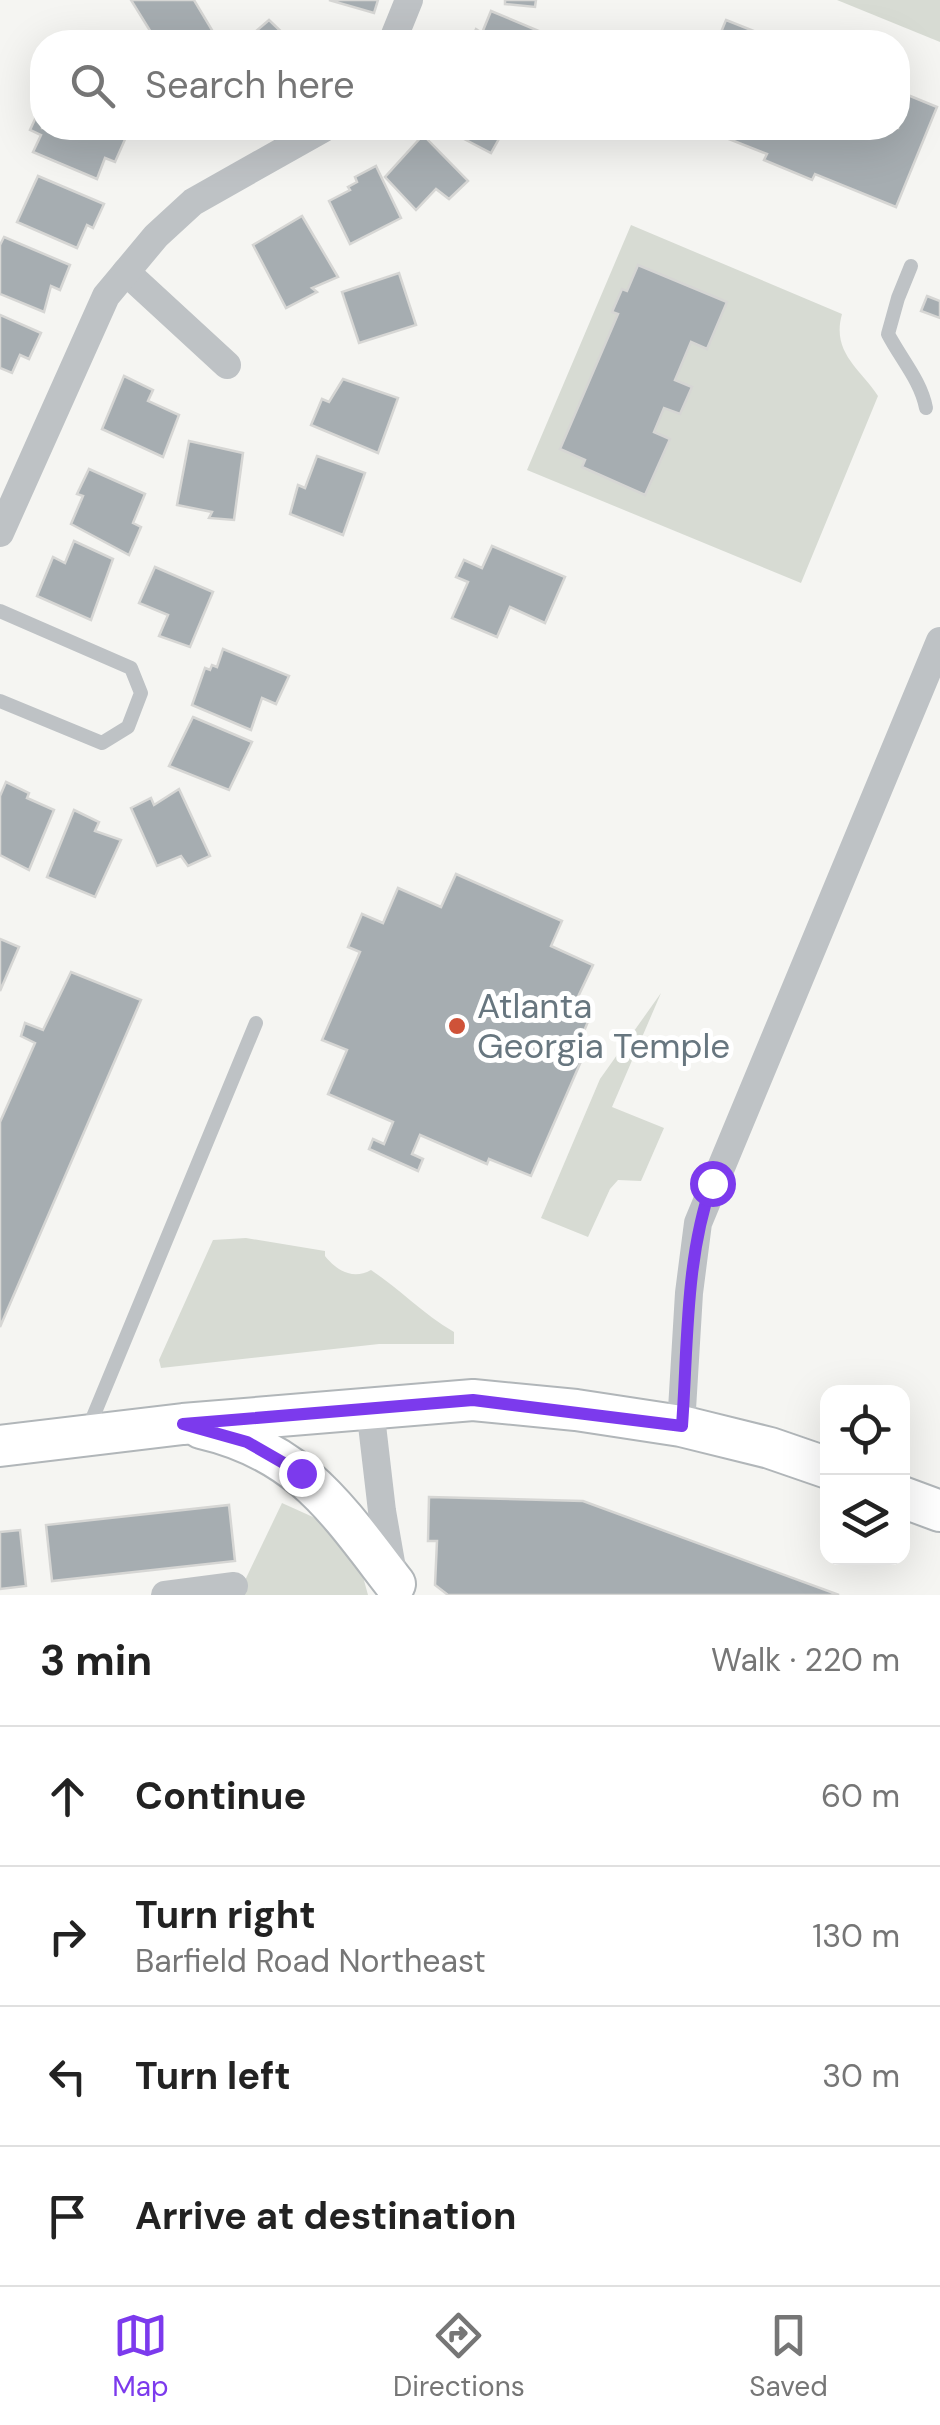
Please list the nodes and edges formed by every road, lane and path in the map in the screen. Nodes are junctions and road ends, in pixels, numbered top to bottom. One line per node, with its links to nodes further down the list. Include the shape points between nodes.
1 (408, 0): 2 (street)
2 (397, 30)
3 (303, 140): 5 (street, via 192,202)
4 (911, 266): 7 (lane, via 888,334 922,388)
5 (126, 272): 6 (street); 8 (street, via 106,296)
6 (227, 365)
7 (926, 408)
8 (0, 533)
9 (0, 611): 11 (lane, via 131,668 142,694 128,728 102,742)
10 (940, 641): 15 (street, via 698,1224 690,1293)
11 (0, 701)
12 (256, 1023): 16 (lane)
13 (370, 1408): 14 (street); 15 (street, via 473,1400); 22 (street)
14 (183, 1424): 16 (street); 22 (street, via 247,1442 301,1473 346,1519)
15 (697, 1430): 18 (street)
16 (86, 1435): 17 (street)
17 (0, 1446)
18 (820, 1465)
19 (910, 1500): 20 (street)
20 (940, 1511)
21 (234, 1586): 23 (street)
22 (396, 1590)
23 (165, 1595)

